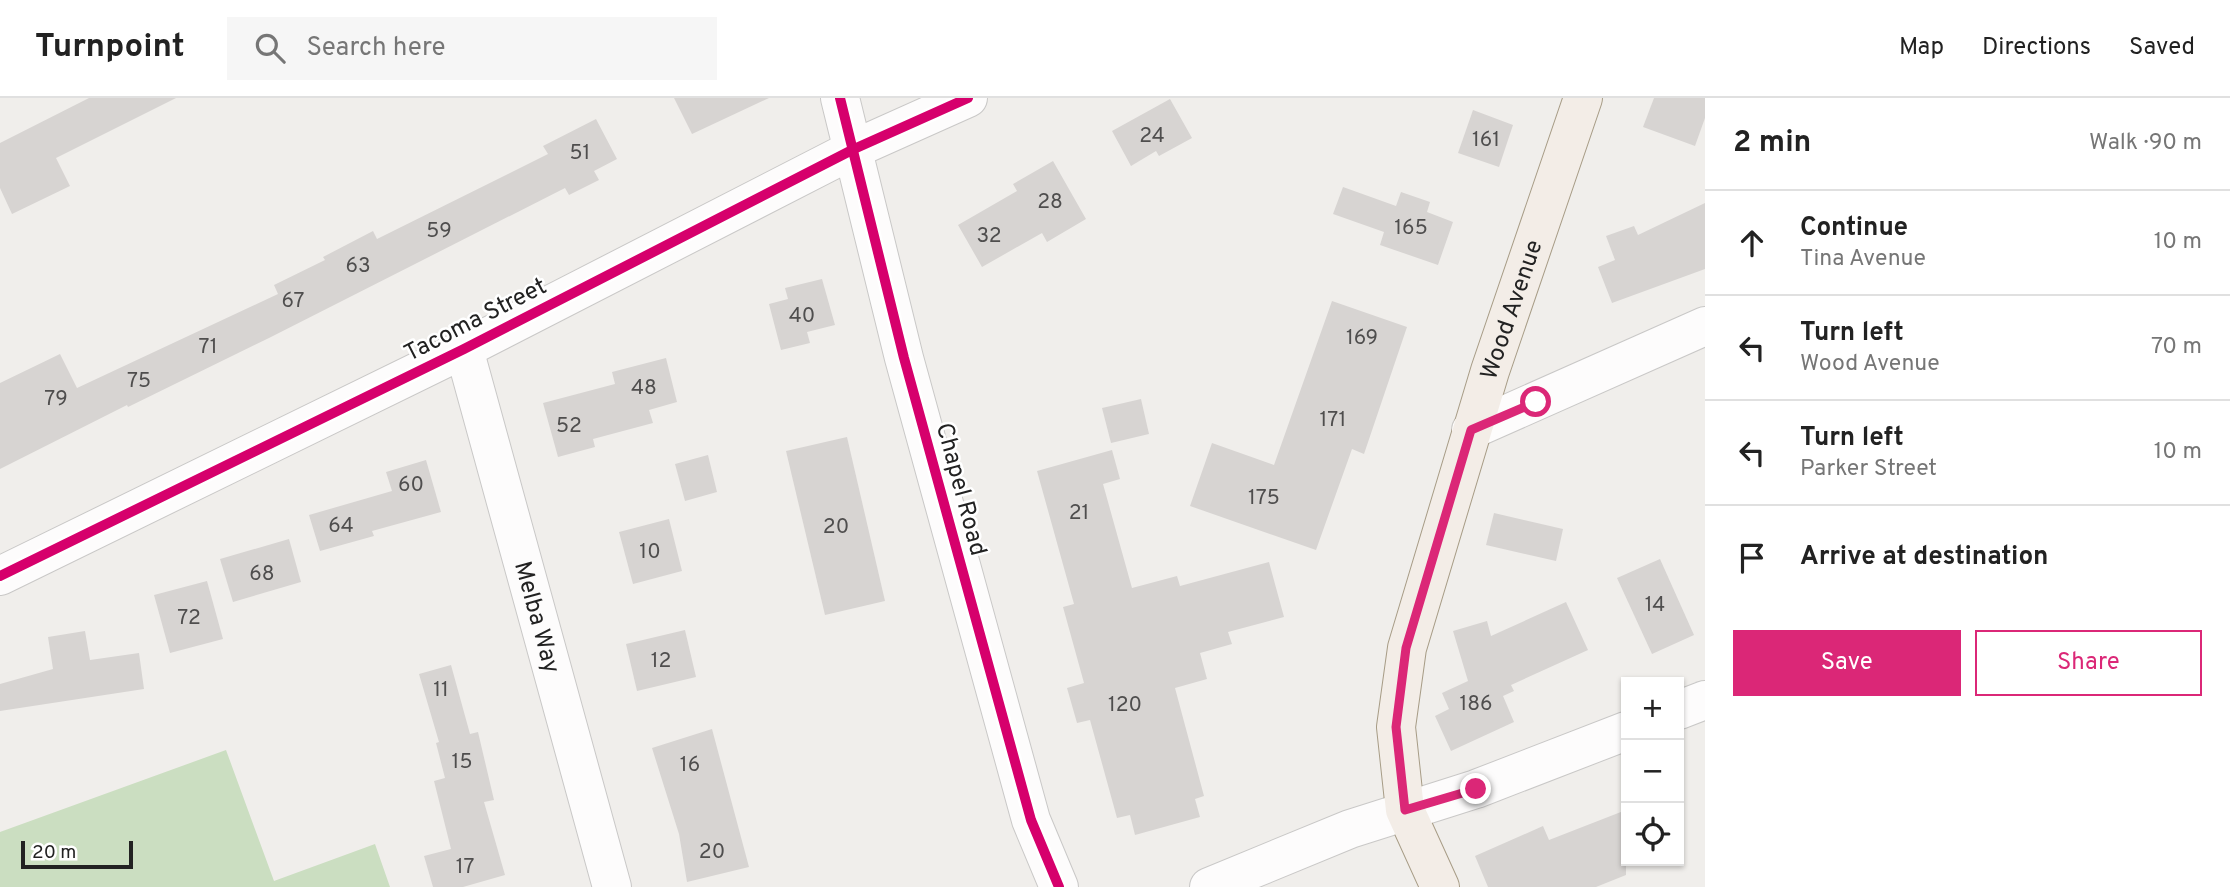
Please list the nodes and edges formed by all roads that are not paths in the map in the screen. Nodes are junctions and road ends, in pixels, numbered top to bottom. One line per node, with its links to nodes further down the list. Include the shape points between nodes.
1 (840, 98): 4 (street, Chapel Road)
2 (968, 98): 4 (street, Tacoma Street)
3 (1583, 98): 7 (main road, Wood Avenue)
4 (854, 149): 6 (street, Tacoma Street); 14 (street, Chapel Road, via 904,358 1024,793)
5 (1705, 326): 7 (street)
6 (464, 349): 8 (street, Tacoma Street); 13 (street, Melba Way)
7 (1471, 430): 12 (main road, Wood Avenue, via 1406,648 1396,727)
8 (0, 576)
9 (1705, 700): 10 (street)
10 (1684, 708)
11 (1621, 733): 12 (street, via 1476,789)
12 (1405, 810): 15 (street); 16 (main road, Wood Avenue)
13 (612, 887)
14 (1059, 887)
15 (1209, 887)
16 (1440, 887)

